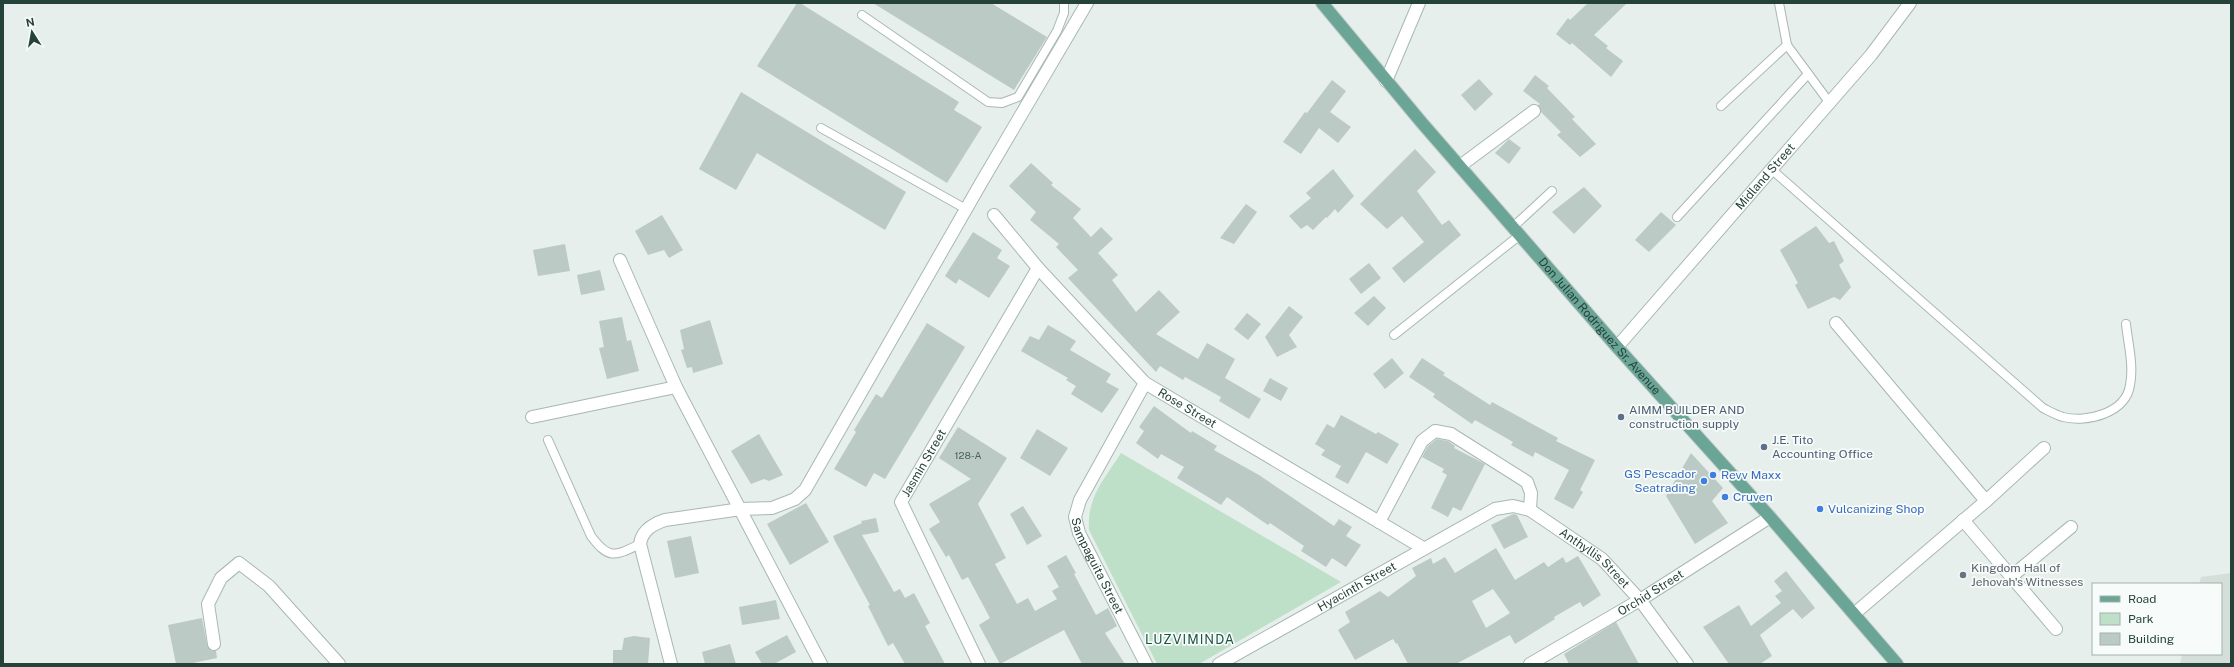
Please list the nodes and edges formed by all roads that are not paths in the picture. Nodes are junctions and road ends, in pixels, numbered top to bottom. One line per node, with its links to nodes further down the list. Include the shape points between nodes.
1 (1064, 3): 7 (lane, via 1064,13 1057,32 1018,97 1002,103 988,102)
2 (1087, 3): 18 (street)
3 (1419, 3): 10 (street)
4 (1778, 3): 8 (lane)
5 (1910, 3): 11 (street, Midland Street, via 1871,55)
6 (1324, 4): 10 (main road, Don Julian Rodriguez Sr. Avenue)
7 (862, 15)
8 (1787, 46): 9 (lane); 12 (lane)
9 (1808, 74): 11 (lane); 20 (lane)
10 (1386, 81): 15 (main road, Don Julian Rodriguez Sr. Avenue)
11 (1829, 102): 16 (street, Midland Street)
12 (1721, 106)
13 (1534, 111): 15 (street)
14 (821, 128): 18 (lane)
15 (1460, 166): 21 (main road, Don Julian Rodriguez Sr. Avenue)
16 (1771, 169): 25 (lane, via 2043,408 2063,417 2087,418 2111,411 2128,394 2131,384); 27 (street, Midland Street)
17 (1552, 191): 21 (lane)
18 (966, 209): 34 (street, via 805,490 795,499 772,508)
19 (994, 215): 23 (street, Rose Street)
20 (1677, 217)
21 (1516, 231): 26 (lane); 27 (main road, Don Julian Rodriguez Sr. Avenue)
22 (620, 260): 29 (street)
23 (1038, 268): 28 (street, Rose Street); 51 (street, Jasmin Street, via 901,502)
24 (1836, 323): 33 (street)
25 (2126, 324)
26 (1394, 335)
27 (1617, 347): 37 (main road, Don Julian Rodriguez Sr. Avenue)
28 (1145, 383): 39 (street, Rose Street); 52 (street, Sampaguita Street, via 1080,500 1075,517 1079,533)
29 (676, 387): 30 (street); 34 (street)
30 (532, 416)
31 (548, 440): 41 (lane, via 591,536 601,550 609,554 619,554)
32 (2044, 448): 33 (street)
33 (1986, 501): 38 (street)
34 (741, 508): 41 (street, via 666,520 648,529 642,535); 50 (street)
35 (1495, 509): 36 (street, Anthyllis Street, via 1513,506); 42 (street, Hyacinth Street)
36 (1530, 510): 39 (street, via 1532,493 1527,482 1451,434 1435,431 1422,441); 44 (street, Anthyllis Street, via 1602,559)
37 (1770, 517): 44 (street, Orchid Street); 45 (main road, Don Julian Rodriguez Sr. Avenue)
38 (1963, 520): 43 (street); 45 (street)
39 (1379, 522): 42 (street, Rose Street)
40 (2071, 527): 43 (street)
41 (640, 544): 49 (street)
42 (1423, 548): 53 (street, Hyacinth Street)
43 (2012, 576): 46 (street)
44 (1640, 600): 54 (street, Orchid Street); 55 (street, Anthyllis Street)
45 (1854, 614): 56 (main road, Don Julian Rodriguez Sr. Avenue)
46 (2056, 629)
47 (214, 644): 48 (street, via 208,604 221,578 239,563 269,586)
48 (339, 664)
49 (671, 664)
50 (821, 664)
51 (978, 664)
52 (1146, 664)
53 (1218, 664)
54 (1530, 664)
55 (1687, 664)
56 (1897, 664)

